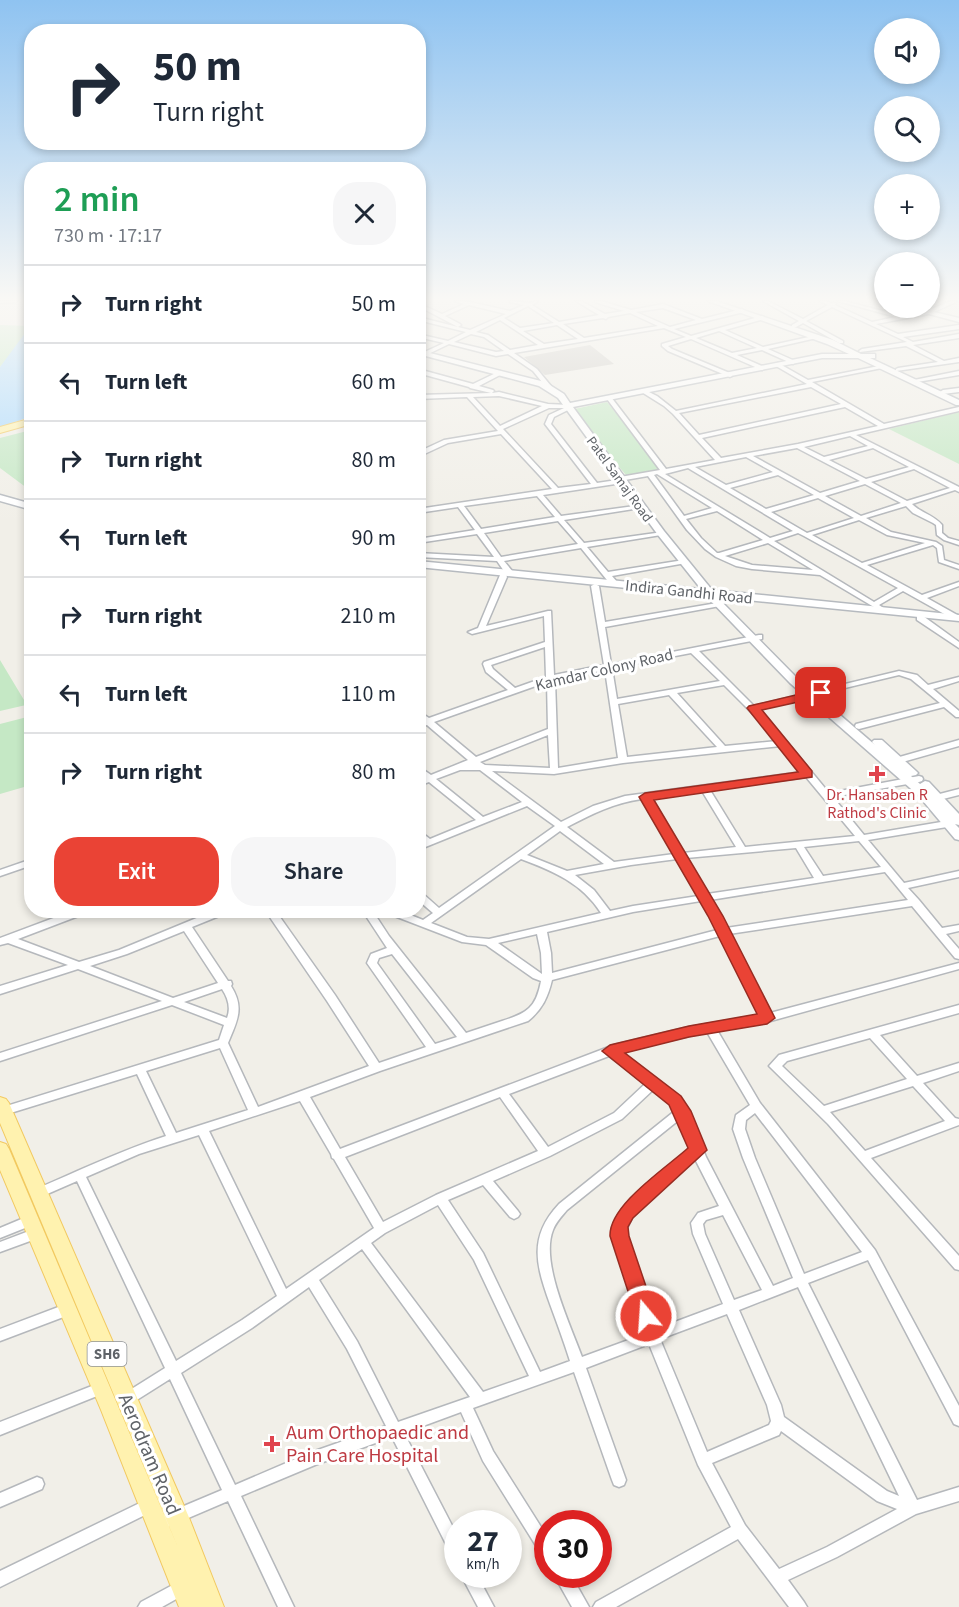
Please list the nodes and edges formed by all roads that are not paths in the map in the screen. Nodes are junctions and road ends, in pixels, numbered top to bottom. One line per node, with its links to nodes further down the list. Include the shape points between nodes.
1 (437, 376): 13 (street)
2 (494, 376): 13 (street)
3 (511, 376): 14 (main road)
4 (540, 376): 14 (street)
5 (725, 376): 16 (main road)
6 (796, 376): 12 (street)
7 (841, 376): 12 (street)
8 (904, 376): 23 (main road)
9 (909, 376): 11 (main road)
10 (945, 376): 11 (street)
11 (917, 380): 17 (main road)
12 (809, 384): 24 (street); 29 (street)
13 (474, 386): 18 (street); 20 (street)
14 (548, 386): 26 (main road, Patel Samaj Road)
15 (959, 390): 17 (street)
16 (644, 392): 22 (main road); 29 (street)
17 (943, 392): 23 (main road)
18 (499, 394): 19 (street); 25 (street)
19 (468, 395): 20 (street); 33 (street)
20 (454, 396): 21 (street)
21 (426, 397)
22 (609, 398): 26 (main road); 45 (street)
23 (959, 401)
24 (846, 405): 32 (street); 36 (street)
25 (548, 406): 26 (street); 28 (street)
26 (567, 407): 30 (street); 48 (main road, Patel Samaj Road)
27 (959, 409): 32 (street)
28 (537, 411): 30 (street); 33 (street)
29 (677, 412): 36 (street)
30 (548, 420): 50 (street)
31 (24, 424): 34 (main road)
32 (884, 427): 35 (street)
33 (500, 431): 39 (street, via 446,441); 53 (street)
34 (0, 432)
35 (852, 435): 37 (street); 38 (street)
36 (697, 436): 42 (street)
37 (798, 446): 40 (street); 41 (street)
38 (873, 446): 41 (street); 44 (street)
39 (426, 451)
40 (748, 456): 42 (street); 46 (street)
41 (824, 459): 49 (street)
42 (720, 461): 43 (street)
43 (690, 467): 45 (street); 51 (street)
44 (915, 467): 49 (street); 52 (street)
45 (662, 472): 47 (street); 62 (street)
46 (778, 473): 51 (street); 55 (street)
47 (650, 474): 48 (street); 67 (street)
48 (621, 480): 50 (street); 61 (main road, Patel Samaj Road)
49 (865, 481): 55 (street); 59 (street)
50 (595, 485): 53 (street)
51 (726, 488): 65 (street)
52 (958, 489): 59 (street)
53 (556, 490): 54 (street)
54 (538, 493): 58 (street); 66 (street)
55 (818, 494): 65 (street); 68 (street)
56 (0, 498): 60 (main road)
57 (0, 503): 63 (main road)
58 (459, 504): 64 (street); 69 (street)
59 (908, 504): 68 (street); 73 (street, via 919,515 938,522 939,534)
60 (24, 505)
61 (640, 506): 66 (street); 70 (main road, Patel Samaj Road)
62 (718, 509): 67 (street); 75 (street)
63 (24, 510)
64 (426, 510)
65 (766, 511): 71 (street)
66 (560, 518): 69 (street); 78 (street)
67 (684, 518): 80 (street)
68 (862, 519): 71 (street); 76 (street, via 893,536)
69 (480, 531): 74 (street); 81 (street)
70 (661, 533): 78 (street); 82 (main road, Patel Samaj Road)
71 (803, 533): 75 (street); 84 (street)
72 (959, 536): 73 (street)
73 (946, 539): 76 (street); 77 (street)
74 (426, 540)
75 (769, 540): 80 (street); 88 (street)
76 (934, 543): 84 (street); 85 (street, via 940,547 941,561)
77 (959, 543)
78 (585, 545): 81 (street); 87 (street)
79 (426, 555): 81 (street)
80 (718, 556): 88 (street, via 750,565)
81 (501, 559): 89 (street)
82 (684, 562): 87 (street); 94 (main road, Patel Samaj Road)
83 (426, 565): 89 (main road, Indira Gandhi Road)
84 (861, 566): 93 (street)
85 (959, 567)
86 (426, 570): 89 (main road, Indira Gandhi Road)
87 (608, 574): 90 (street)
88 (825, 574): 96 (street)
89 (506, 575): 90 (main road, Indira Gandhi Road); 92 (main road, Indira Gandhi Road); 103 (street, via 477,631 548,614)
90 (614, 583): 94 (main road, Indira Gandhi Road)
91 (959, 584): 95 (street)
92 (595, 586): 94 (main road, Indira Gandhi Road); 99 (street)
93 (903, 588): 95 (street); 96 (street)
94 (718, 598): 96 (main road, Indira Gandhi Road); 99 (street); 100 (main road, Patel Samaj Road)
95 (921, 598): 98 (street)
96 (883, 610): 97 (main road, Indira Gandhi Road); 98 (main road, Indira Gandhi Road)
97 (920, 618): 98 (main road, Indira Gandhi Road); 101 (street)
98 (959, 619)
99 (601, 625): 106 (street)
100 (755, 637): 105 (street, Kamdar Colony Road); 113 (main road, Patel Samaj Road)
101 (950, 639): 102 (street); 104 (street)
102 (959, 640)
103 (549, 643): 107 (street); 111 (street, via 487,664)
104 (959, 646)
105 (693, 650): 106 (street, Kamdar Colony Road); 109 (street)
106 (607, 666): 107 (street, Kamdar Colony Road); 114 (street)
107 (551, 678): 111 (street, Kamdar Colony Road); 120 (street)
108 (959, 679): 110 (street)
109 (727, 682): 112 (street); 116 (street)
110 (926, 688): 113 (street, via 914,677 899,674); 115 (street)
111 (514, 691): 118 (street, Kamdar Colony Road)
112 (671, 692): 114 (street); 123 (street)
113 (816, 694): 116 (street); 119 (main road); 134 (main road)
114 (614, 702): 124 (street)
115 (945, 704): 117 (street); 119 (street)
116 (754, 708): 121 (street)
117 (958, 714)
118 (428, 721): 126 (street)
119 (859, 726): 125 (main road)
120 (553, 730): 126 (street); 129 (street)
121 (782, 743): 123 (street); 131 (street)
122 (959, 743): 125 (street)
123 (723, 749): 124 (street)
124 (623, 760): 129 (street)
125 (899, 760): 134 (main road)
126 (476, 761): 127 (street); 128 (street)
127 (460, 767): 128 (street); 132 (street)
128 (484, 769): 129 (street); 140 (street)
129 (554, 771)
130 (426, 774): 132 (street)
131 (807, 774): 135 (street); 137 (street)
132 (431, 778): 133 (street); 141 (street)
133 (426, 780)
134 (915, 780): 137 (street); 139 (main road)
135 (705, 789): 138 (street); 150 (street)
136 (959, 792): 139 (street)
137 (826, 796): 145 (street)
138 (645, 797): 143 (street, via 611,802); 152 (street)
139 (933, 799): 142 (main road)
140 (529, 802): 141 (street); 143 (street)
141 (482, 821): 147 (street)
142 (953, 823): 144 (main road); 145 (street)
143 (561, 826): 151 (street); 153 (street)
144 (959, 836)
145 (860, 837): 149 (street); 155 (street)
146 (426, 840): 147 (street)
147 (429, 843): 148 (street)
148 (426, 844)
149 (798, 844): 150 (street); 159 (street)
150 (742, 849): 152 (street)
151 (521, 856): 157 (street); 164 (street)
152 (680, 856): 153 (street); 161 (street)
153 (611, 864): 157 (street)
154 (24, 865): 156 (street)
155 (888, 870): 159 (street); 160 (street)
156 (0, 873)
157 (567, 874): 165 (street, via 595,894)
158 (959, 874): 160 (street)
159 (820, 880): 161 (street)
160 (902, 886): 163 (street)
161 (704, 898): 165 (street); 175 (street)
162 (426, 901): 164 (street)
163 (916, 902): 175 (street); 176 (street)
164 (438, 912): 171 (street)
165 (607, 914): 174 (street)
166 (64, 918): 177 (street)
167 (208, 918): 172 (street)
168 (276, 918): 199 (street)
169 (373, 918): 179 (street)
170 (410, 918): 171 (street)
171 (425, 923): 178 (street, via 466,940)
172 (188, 927): 181 (street); 184 (street)
173 (959, 928): 176 (street)
174 (541, 930): 178 (street); 183 (street, via 548,951)
175 (724, 932): 183 (street); 188 (street)
176 (940, 932): 180 (street)
177 (5, 940): 181 (street)
178 (489, 942): 183 (street)
179 (394, 949): 192 (street); 194 (street, via 375,956 372,963)
180 (959, 956)
181 (81, 966): 185 (street); 186 (street)
182 (959, 966): 188 (street)
183 (545, 978): 192 (street, via 540,1002 533,1013)
184 (227, 984): 186 (street); 189 (street, via 236,1006)
185 (0, 990)
186 (175, 1001): 189 (street); 196 (street)
187 (959, 1009): 191 (street)
188 (767, 1018): 190 (street)
189 (229, 1023): 193 (street)
190 (710, 1027): 195 (street); 204 (street)
191 (873, 1034): 200 (street); 207 (street, via 776,1062 778,1070)
192 (463, 1037): 194 (street)
193 (223, 1043): 198 (street); 208 (street)
194 (432, 1048): 199 (street)
195 (610, 1051): 201 (street); 202 (street)
196 (0, 1057)
197 (959, 1066): 200 (street)
198 (140, 1068): 205 (street); 211 (street)
199 (376, 1068): 203 (street)
200 (916, 1081): 207 (street); 209 (street)
201 (653, 1083): 206 (street); 214 (street, via 618,1116)
202 (502, 1092): 214 (street); 215 (street)
203 (303, 1096): 208 (street); 215 (street)
204 (756, 1106): 229 (street); 232 (street, via 740,1118 739,1129)
205 (2, 1107): 220 (main road, Aerodram Road / SH6)
206 (682, 1111): 213 (street); 239 (street, via 563,1207 543,1235 546,1274)
207 (821, 1111): 216 (street)
208 (255, 1112): 210 (street)
209 (956, 1122): 216 (street)
210 (202, 1129): 211 (street); 234 (street)
211 (173, 1138): 217 (street)
212 (0, 1149): 218 (main road, Aerodram Road / SH6)
213 (698, 1150): 222 (street); 238 (street, via 627,1212 619,1227)
214 (546, 1153): 219 (street)
215 (336, 1155): 225 (street)
216 (863, 1156): 230 (street)
217 (79, 1174): 220 (street); 240 (street)
218 (5, 1175): 224 (main road, Aerodram Road / SH6)
219 (486, 1179): 221 (street); 223 (street)
220 (38, 1193): 243 (main road, Aerodram Road / SH6)
221 (440, 1198): 225 (street); 241 (street, via 479,1257)
222 (726, 1209): 233 (street); 235 (street, via 702,1216 697,1223)
223 (514, 1214)
224 (34, 1227): 226 (street); 228 (street); 236 (main road, Aerodram Road / SH6)
225 (381, 1229): 227 (street)
226 (0, 1233)
227 (363, 1241): 231 (street); 244 (street)
228 (0, 1247)
229 (871, 1254): 232 (street); 246 (street)
230 (959, 1265)
231 (311, 1279): 234 (street); 249 (street, via 352,1345)
232 (800, 1279): 233 (street); 257 (street)
233 (769, 1291): 235 (street)
234 (284, 1297): 240 (street)
235 (731, 1306): 238 (street); 247 (street)
236 (69, 1309): 237 (street); 242 (main road, Aerodram Road / SH6)
237 (0, 1335)
238 (652, 1336): 239 (street); 250 (street)
239 (576, 1365): 241 (street); 251 (street)
240 (174, 1370): 243 (street); 253 (street)
241 (537, 1379): 244 (street)
242 (102, 1388): 248 (street); 256 (main road, Aerodram Road / SH6)
243 (127, 1399): 258 (main road, Aerodram Road / SH6)
244 (480, 1399): 245 (street)
245 (464, 1404): 249 (street); 260 (street, via 488,1456)
246 (959, 1420)
247 (778, 1421): 250 (street, via 774,1431); 257 (street, via 882,1496)
248 (0, 1428)
249 (394, 1430): 253 (street); 259 (street)
250 (703, 1460): 261 (street)
251 (619, 1480)
252 (37, 1484): 255 (street)
253 (231, 1492): 258 (street); 270 (street)
254 (959, 1494): 257 (street)
255 (0, 1500)
256 (150, 1504): 258 (main road, Aerodram Road / SH6); 263 (street)
257 (913, 1508): 262 (street)
258 (168, 1520): 264 (main road, Aerodram Road / SH6); 269 (main road, Aerodram Road / SH6)
259 (444, 1526)
260 (534, 1530)
261 (740, 1530): 262 (street); 273 (street)
262 (776, 1578): 274 (street)
263 (0, 1579)
264 (182, 1588): 267 (street); 268 (main road, Aerodram Road / SH6)
265 (476, 1588): 271 (street)
266 (569, 1588): 272 (street)
267 (146, 1607)
268 (191, 1607)
269 (212, 1607)
270 (286, 1607)
271 (486, 1607)
272 (581, 1607)
273 (600, 1607)
274 (799, 1607)

